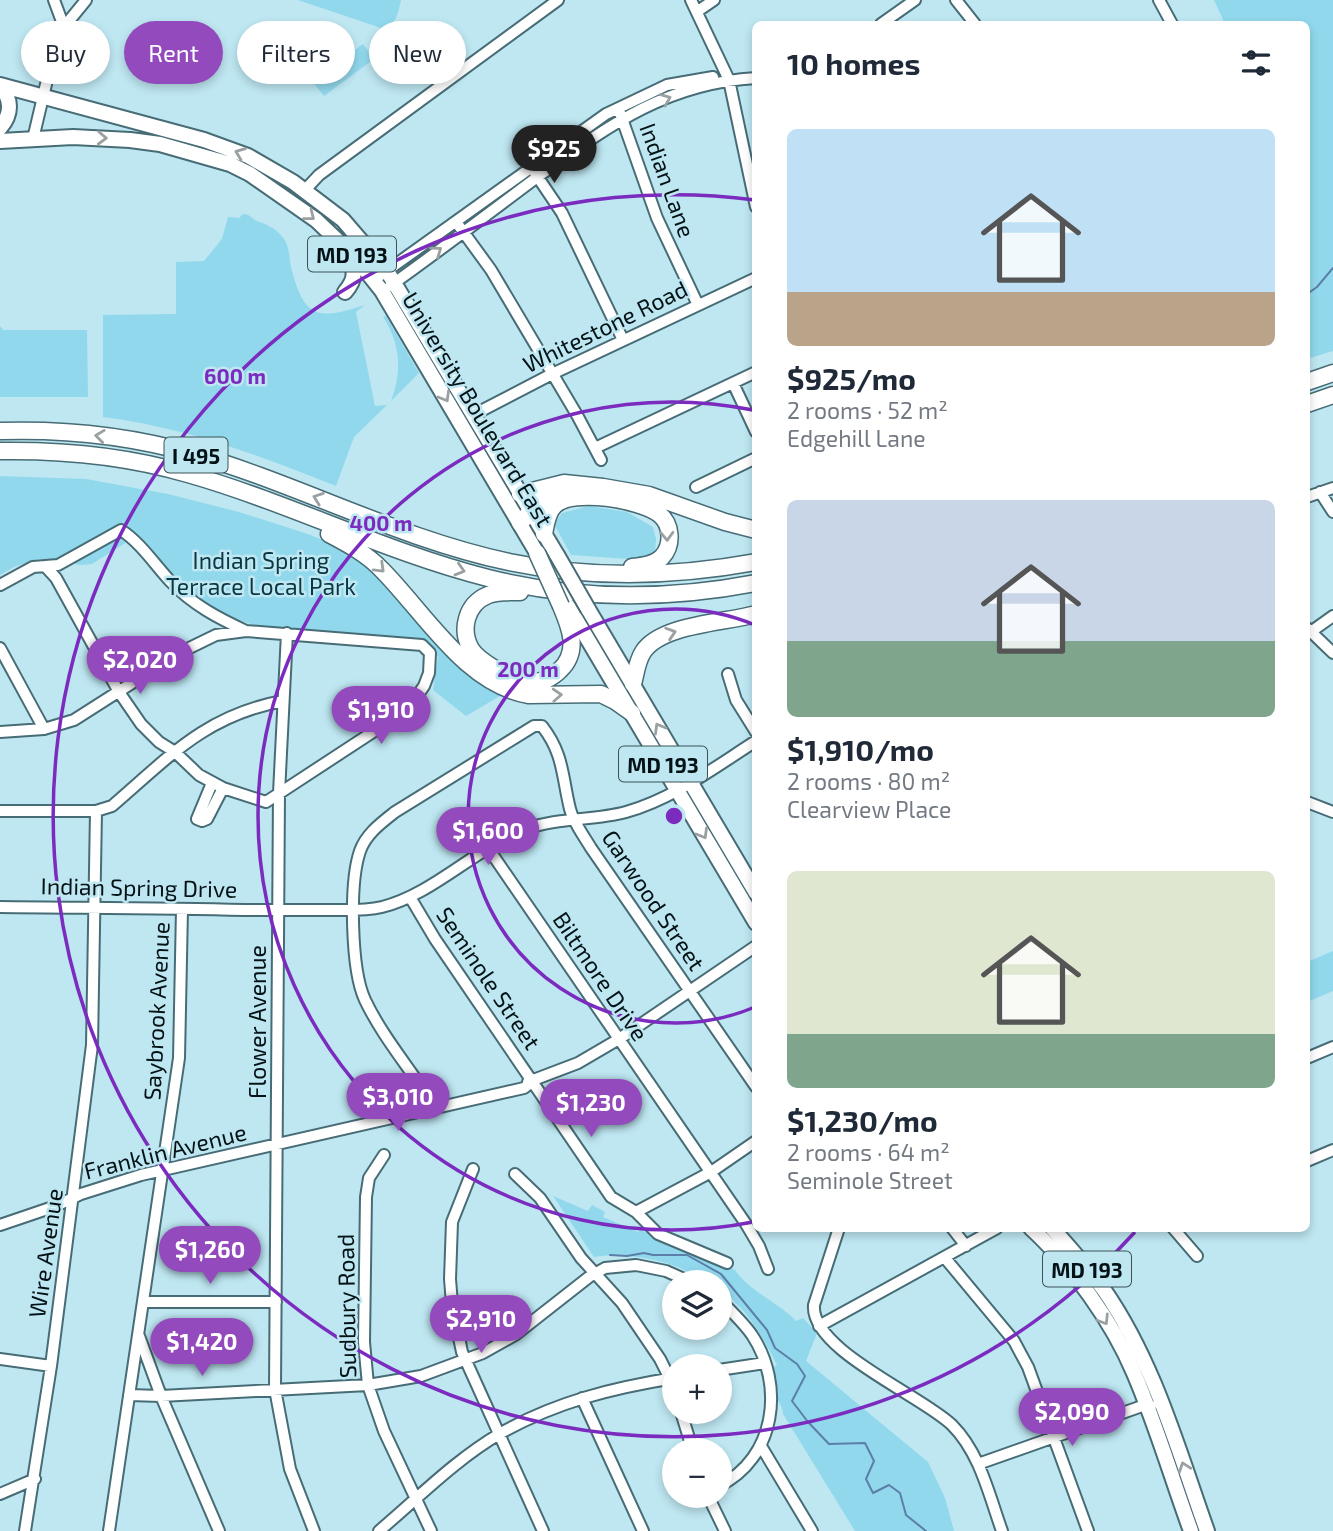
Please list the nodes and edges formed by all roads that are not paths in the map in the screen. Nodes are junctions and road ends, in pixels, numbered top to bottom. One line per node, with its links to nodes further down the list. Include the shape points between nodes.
1 (54, 0): 10 (street)
2 (86, 0): 11 (street)
3 (558, 0): 27 (street, via 319,175)
4 (691, 0): 9 (street)
5 (714, 0): 9 (street)
6 (915, 0): 12 (street)
7 (956, 0): 13 (street)
8 (1159, 0): 14 (street)
9 (698, 11): 16 (street)
10 (62, 21)
11 (69, 21)
12 (885, 21)
13 (973, 21)
14 (1170, 21)
15 (752, 78): 16 (street)
16 (729, 80): 20 (street); 26 (street)
17 (46, 84): 19 (street)
18 (0, 85): 19 (main road, University Boulevard East / MD 193); 21 (main road, via 10,109)
19 (43, 97): 22 (street); 27 (main road, University Boulevard East / MD 193, one-way to 19, via 248,156 204,140)
20 (620, 113): 24 (street, via 591,123); 25 (street); 33 (street, Indian Lane, via 657,218)
21 (0, 128)
22 (33, 139): 23 (main road, University Boulevard East / MD 193); 29 (main road, University Boulevard East / MD 193, one-way to 29, via 130,139 230,164 303,210)
23 (0, 141)
24 (531, 167): 25 (street); 28 (street)
25 (538, 177): 28 (street); 34 (street, via 562,213)
26 (752, 188)
27 (305, 190): 31 (main road, University Boulevard East / MD 193, via 343,220)
28 (460, 227): 31 (street); 36 (street)
29 (335, 238): 31 (main road, University Boulevard East / MD 193); 32 (main road, via 354,268)
30 (752, 280): 33 (street, Whitestone Road)
31 (384, 282): 42 (main road, University Boulevard East / MD 193); 57 (main road, University Boulevard East / MD 193, one-way to 57)
32 (345, 292)
33 (698, 305): 34 (street, Whitestone Road)
34 (623, 340): 36 (street, Whitestone Road)
35 (1333, 373): 38 (highway)
36 (552, 374): 42 (street, Whitestone Road); 45 (street)
37 (752, 374): 39 (street)
38 (1310, 381)
39 (733, 383): 43 (street); 45 (street)
40 (1333, 395): 41 (highway)
41 (1310, 403)
42 (473, 415): 54 (main road, University Boulevard East / MD 193)
43 (752, 423)
44 (0, 431): 63 (highway, I 495, one-way to 44, via 509,562 458,548 194,454 105,436)
45 (595, 449): 47 (street)
46 (0, 451): 52 (highway, I 495, via 121,459)
47 (601, 460)
48 (752, 460): 50 (street)
49 (603, 486): 54 (highway, via 564,483); 57 (highway, via 552,493); 58 (highway, via 649,495)
50 (696, 487)
51 (1333, 488): 53 (street)
52 (234, 489): 66 (highway, I 495, one-way to 66, via 403,552 489,578 528,587); 80 (highway, one-way to 80, via 367,556 461,657 506,689 529,695 601,694)
53 (1320, 492): 55 (street); 56 (street)
54 (520, 494): 57 (main road, University Boulevard East / MD 193)
55 (1310, 496)
56 (1333, 512)
57 (525, 517): 59 (main road, University Boulevard East / MD 193); 60 (main road, University Boulevard East / MD 193)
58 (752, 529)
59 (544, 534): 63 (highway, one-way to 63, via 552,507 573,497 634,503 660,514 666,522 667,550 652,564); 77 (main road, University Boulevard East / MD 193, bridge)
60 (537, 553): 67 (highway, bridge)
61 (752, 562): 63 (highway, I 495, via 660,574)
62 (45, 566): 65 (street, via 33,567); 72 (street, via 58,565 121,530 199,607); 78 (street)
63 (571, 571)
64 (752, 584): 66 (highway, I 495, via 694,593)
65 (0, 585)
66 (621, 596): 67 (highway, via 489,594 475,604 466,620 469,646 511,679 531,683 552,677 566,663 572,647)
67 (564, 606): 80 (main road, MD 193)
68 (752, 615): 77 (highway, one-way to 68, via 642,654 656,638)
69 (1333, 616): 70 (street)
70 (1310, 628)
71 (1310, 630): 75 (street)
72 (246, 631): 73 (street); 78 (street, via 199,642)
73 (287, 633): 79 (street, Flower Avenue); 88 (street, via 422,645 430,660 424,686 408,709)
74 (0, 648): 82 (street)
75 (1333, 653)
76 (728, 674): 81 (street, via 736,700)
77 (633, 684): 86 (main road, University Boulevard East / MD 193, one-way to 77)
78 (119, 692): 82 (street, via 74,720); 85 (street, via 159,743)
79 (283, 701): 85 (street, via 225,718 198,732); 88 (street, Flower Avenue)
80 (632, 713): 87 (main road, MD 193)
81 (752, 726)
82 (44, 729): 83 (street)
83 (0, 732)
84 (752, 744): 86 (street, Indian Spring Drive)
85 (175, 752): 88 (street, via 218,786 266,802); 91 (street, via 112,806)
86 (691, 782): 87 (street, Indian Spring Drive); 95 (main road, University Boulevard East / MD 193)
87 (678, 790): 93 (street, Indian Spring Drive, via 629,812); 102 (main road, MD 193, one-way to 102)
88 (279, 793): 101 (street, Flower Avenue)
89 (1310, 803): 92 (street)
90 (0, 811): 91 (street)
91 (96, 811): 98 (street, Wire Avenue)
92 (1333, 812)
93 (575, 820): 94 (street, Indian Spring Drive, via 527,828); 100 (street, Garwood Street, via 551,736 542,726 534,726 376,827 357,863); 104 (street, Garwood Street)
94 (488, 848): 96 (street, Indian Spring Drive); 105 (street, Biltmore Drive)
95 (752, 886)
96 (410, 897): 100 (street, Indian Spring Drive); 108 (street, Seminole Street)
97 (0, 906): 98 (street, Indian Spring Drive)
98 (94, 908): 99 (street, Indian Spring Drive); 120 (street, Wire Avenue, via 92,1045)
99 (182, 909): 101 (street, Indian Spring Drive); 117 (street, Saybrook Avenue, via 179,1058)
100 (354, 910): 101 (street, Indian Spring Drive); 110 (street, via 360,989)
101 (278, 911): 112 (street, Flower Avenue)
102 (752, 916)
103 (752, 949): 104 (street, Franklin Avenue)
104 (691, 992): 105 (street, Franklin Avenue); 109 (street, Garwood Street)
105 (619, 1039): 108 (street, Franklin Avenue, via 578,1063); 118 (street, Biltmore Drive)
106 (1333, 1047): 107 (street)
107 (1310, 1057)
108 (533, 1081): 110 (street, Franklin Avenue); 121 (street, Seminole Street, via 611,1197)
109 (752, 1081)
110 (435, 1108): 112 (street, Franklin Avenue)
111 (752, 1144): 118 (street)
112 (277, 1145): 117 (street, Franklin Avenue); 137 (street, Flower Avenue)
113 (1333, 1150): 115 (street)
114 (384, 1155): 148 (street, Sudbury Road, via 369,1178 366,1197 364,1342)
115 (1310, 1160)
116 (473, 1169): 142 (street, via 455,1210 451,1235 452,1304)
117 (163, 1171): 120 (street, Franklin Avenue); 136 (street, Saybrook Avenue)
118 (711, 1172): 121 (street); 133 (street, Biltmore Drive, via 755,1238)
119 (515, 1174): 135 (street, via 540,1198)
120 (69, 1200): 122 (street, Franklin Avenue, via 55,1201); 145 (street, Wire Avenue)
121 (639, 1215): 132 (street, Seminole Street, via 658,1234)
122 (0, 1225)
123 (837, 1232): 139 (street, via 814,1305)
124 (955, 1232): 129 (street)
125 (990, 1232): 129 (street)
126 (1034, 1232): 153 (main road, MD 193, one-way to 153, via 1093,1301 1120,1345)
127 (1055, 1232): 154 (main road, MD 193, via 1104,1291)
128 (1176, 1232): 130 (street)
129 (966, 1246): 131 (street)
130 (1197, 1256)
131 (945, 1258): 139 (street); 156 (street, via 1014,1341)
132 (727, 1263)
133 (768, 1269)
134 (666, 1270): 135 (street, via 636,1265 605,1268)
135 (594, 1274): 142 (street, via 515,1335); 143 (street, via 622,1303)
136 (145, 1302): 137 (street); 140 (street, Saybrook Avenue)
137 (276, 1302): 149 (street, Flower Avenue)
138 (732, 1313): 144 (street, via 752,1336)
139 (819, 1326): 158 (street, via 862,1365 950,1423)
140 (138, 1336): 150 (street, Saybrook Avenue); 151 (street)
141 (0, 1359): 145 (street)
142 (466, 1360): 148 (street, via 421,1376); 155 (street)
143 (662, 1362)
144 (765, 1363): 146 (street); 157 (street, via 772,1399)
145 (51, 1366): 160 (street, Wire Avenue)
146 (732, 1368)
147 (662, 1382): 152 (street)
148 (368, 1385): 149 (street); 162 (street, Sudbury Road)
149 (275, 1389): 151 (street); 167 (street, Flower Avenue, via 290,1469)
150 (129, 1395): 151 (street); 165 (street, Saybrook Avenue)
151 (161, 1396): 166 (street)
152 (582, 1398): 155 (street); 171 (street)
153 (1145, 1405): 154 (street); 156 (street); 176 (main road, MD 193)
154 (1164, 1407): 177 (main road, MD 193, one-way to 154)
155 (499, 1434): 162 (street); 170 (street)
156 (1056, 1437): 158 (street); 175 (street)
157 (761, 1446): 159 (street); 173 (street)
158 (978, 1464): 174 (street)
159 (732, 1478)
160 (35, 1479): 161 (street); 164 (street, Wire Avenue)
161 (0, 1494)
162 (416, 1500): 168 (street); 169 (street, Sudbury Road)
163 (714, 1508): 172 (street)
164 (25, 1531)
165 (109, 1531)
166 (219, 1531)
167 (314, 1531)
168 (379, 1531)
169 (431, 1531)
170 (543, 1531)
171 (643, 1531)
172 (725, 1531)
173 (812, 1531)
174 (1002, 1531)
175 (1088, 1531)
176 (1191, 1531)
177 (1207, 1531)

